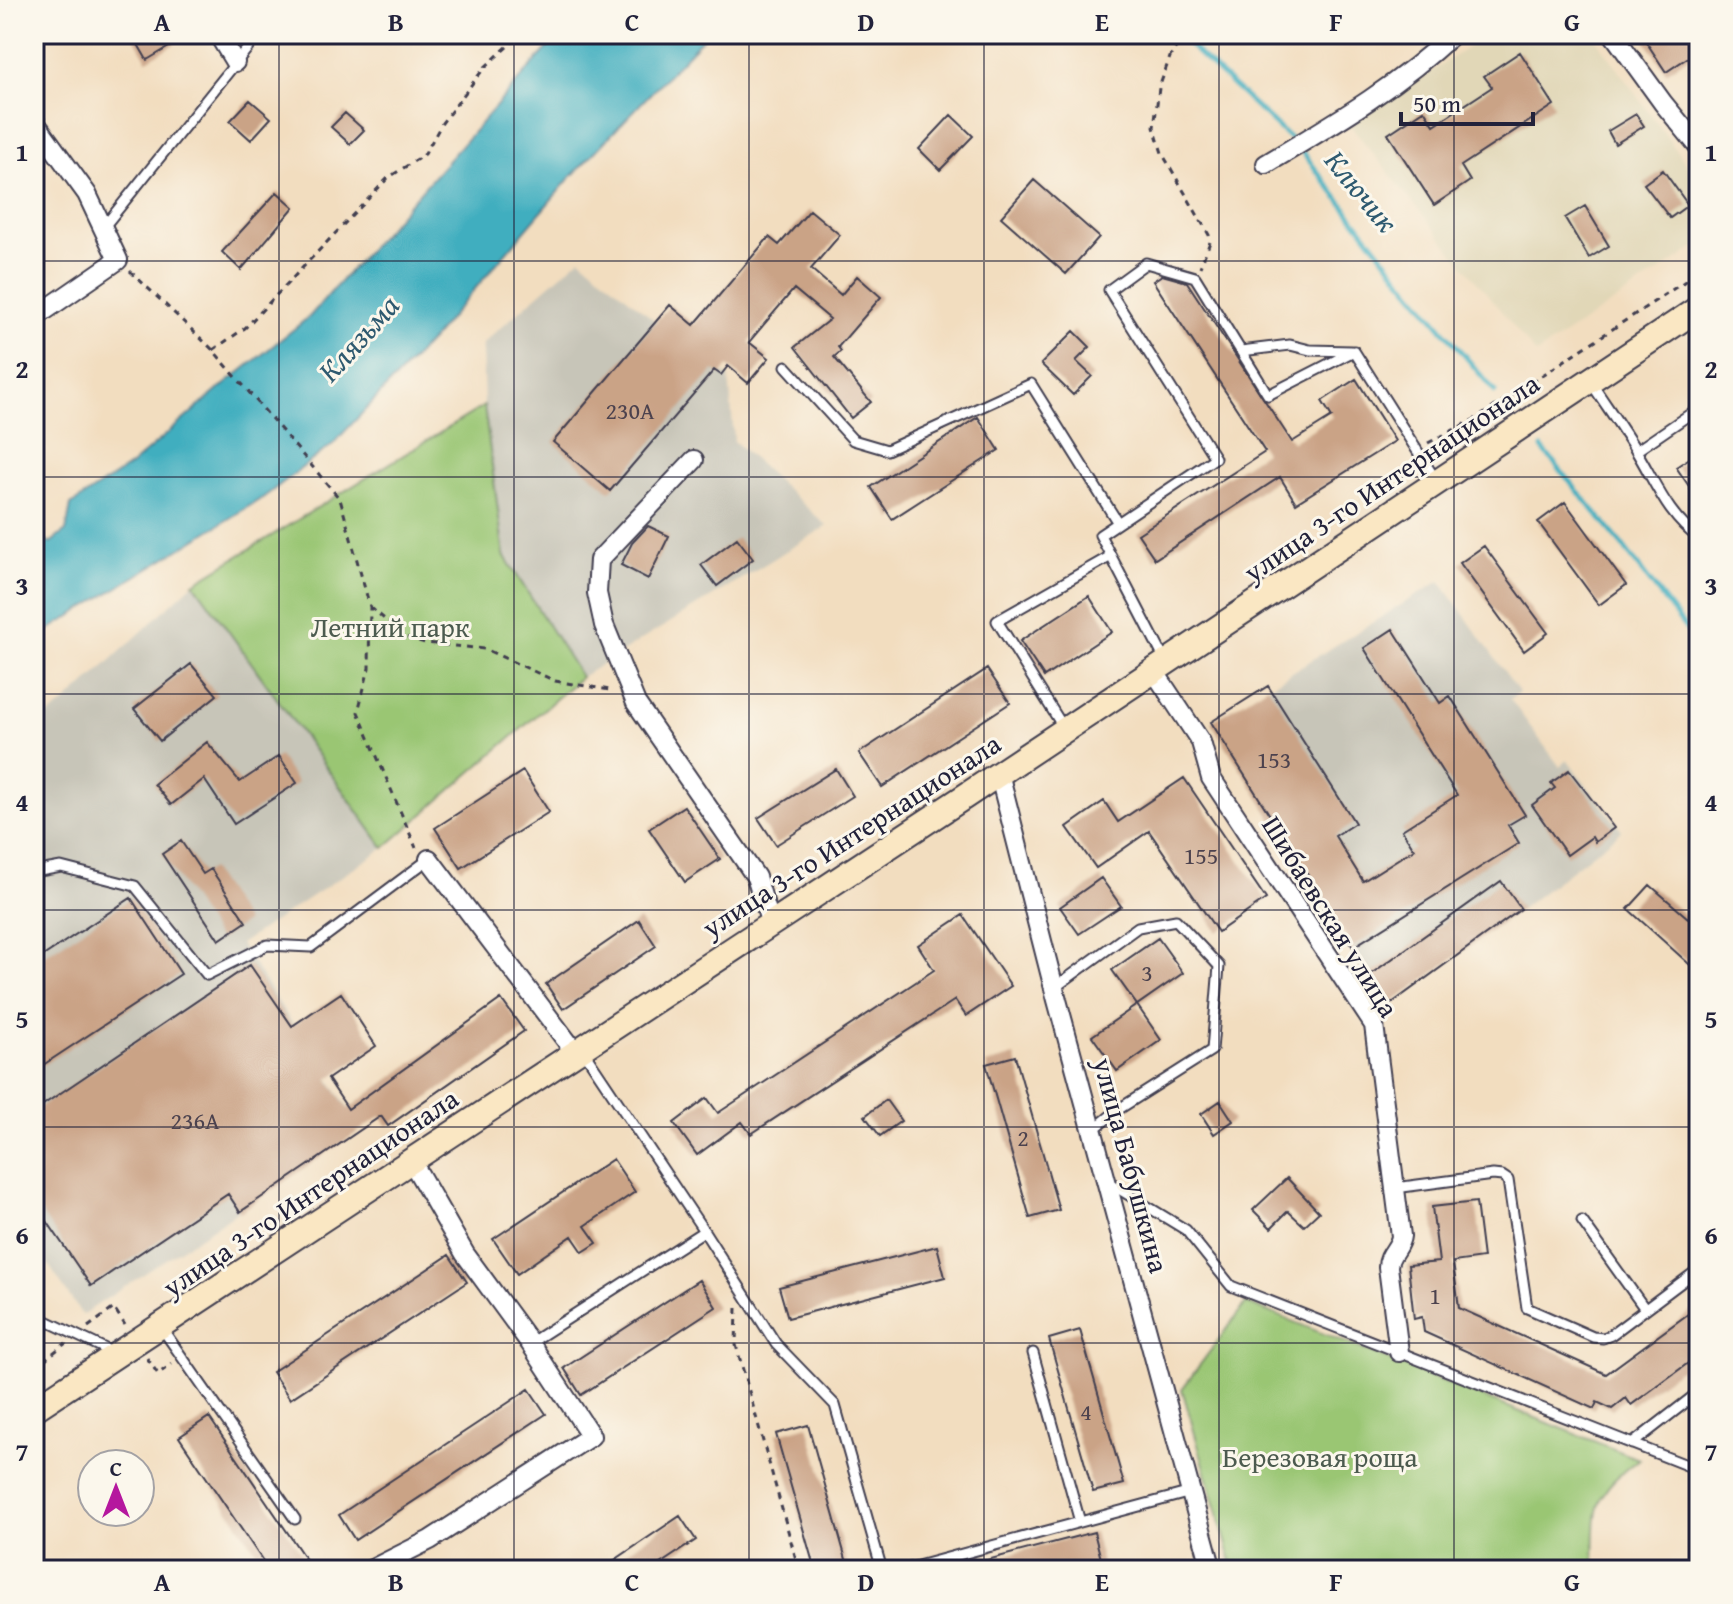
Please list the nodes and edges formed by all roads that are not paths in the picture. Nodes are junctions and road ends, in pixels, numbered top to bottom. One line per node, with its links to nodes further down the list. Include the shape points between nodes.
1 (218, 34): 5 (street)
2 (259, 34): 5 (lane)
3 (1453, 34): 8 (street, via 1348,115)
4 (1613, 34): 7 (street)
5 (235, 62): 9 (lane)
6 (34, 121): 9 (street, via 87,194)
7 (1699, 147)
8 (1266, 164)
9 (103, 228): 11 (street, via 118,260)
10 (1699, 308): 15 (main road, улица 3-го Интернационала)
11 (34, 318)
12 (1241, 351): 13 (lane, via 1290,345); 13 (lane, via 1268,395); 20 (lane, via 1195,277 1146,263 1109,290 1215,458)
13 (1354, 351): 19 (lane)
14 (786, 366): 20 (lane, via 853,440 887,450 1031,384)
15 (1590, 380): 17 (lane); 19 (main road, улица 3-го Интернационала)
16 (1699, 408): 17 (lane)
17 (1636, 451): 21 (lane, via 1664,503)
18 (694, 460): 28 (street, via 599,560 597,593 604,625 636,703 756,877)
19 (1437, 482): 23 (main road, улица 3-го Интернационала)
20 (1118, 523): 22 (lane, via 1100,535)
21 (1699, 538)
22 (1111, 556): 23 (lane); 24 (lane, via 997,621)
23 (1160, 666): 24 (main road, улица 3-го Интернационала); 34 (street, Шибаевская улица, via 1201,742 1211,778 1374,1025)
24 (1065, 730): 25 (main road, улица 3-го Интернационала)
25 (999, 773): 28 (main road, улица 3-го Интернационала); 29 (street, улица Бабушкина)
26 (426, 862): 27 (lane, via 311,947 267,945 207,975 135,886 61,867); 30 (street)
27 (34, 872)
28 (771, 924): 30 (main road, улица 3-го Интернационала)
29 (1054, 988): 31 (street, улица Бабушкина); 31 (lane, via 1138,927 1176,920 1219,966 1212,1050)
30 (578, 1050): 32 (main road, улица 3-го Интернационала); 36 (lane)
31 (1094, 1129): 33 (street, улица Бабушкина)
32 (411, 1160): 40 (main road, улица 3-го Интернационала); 41 (street, via 465,1254)
33 (1108, 1183): 42 (lane, via 1186,1230 1231,1286); 49 (street, улица Бабушкина)
34 (1395, 1188): 38 (lane, via 1502,1176 1510,1187 1527,1308 1603,1338); 42 (street, Шибаевская улица, via 1401,1241 1388,1267)
35 (1582, 1221): 38 (lane)
36 (704, 1231): 41 (lane); 53 (lane, via 776,1344 835,1405)
37 (1699, 1269): 38 (lane)
38 (1645, 1309)
39 (34, 1315): 44 (lane)
40 (161, 1327): 44 (main road, улица 3-го Интернационала); 50 (lane)
41 (530, 1343): 52 (street, via 591,1436 430,1540)
42 (1399, 1352): 47 (lane)
43 (1033, 1353): 51 (lane)
44 (118, 1355): 46 (main road, улица 3-го Интернационала)
45 (1699, 1392): 47 (lane)
46 (34, 1409)
47 (1632, 1444): 48 (lane)
48 (1699, 1470)
49 (1191, 1492): 51 (lane); 55 (street, улица Бабушкина)
50 (295, 1519)
51 (1080, 1522): 54 (lane)
52 (370, 1570)
53 (882, 1570)
54 (903, 1570)
55 (1212, 1570)

